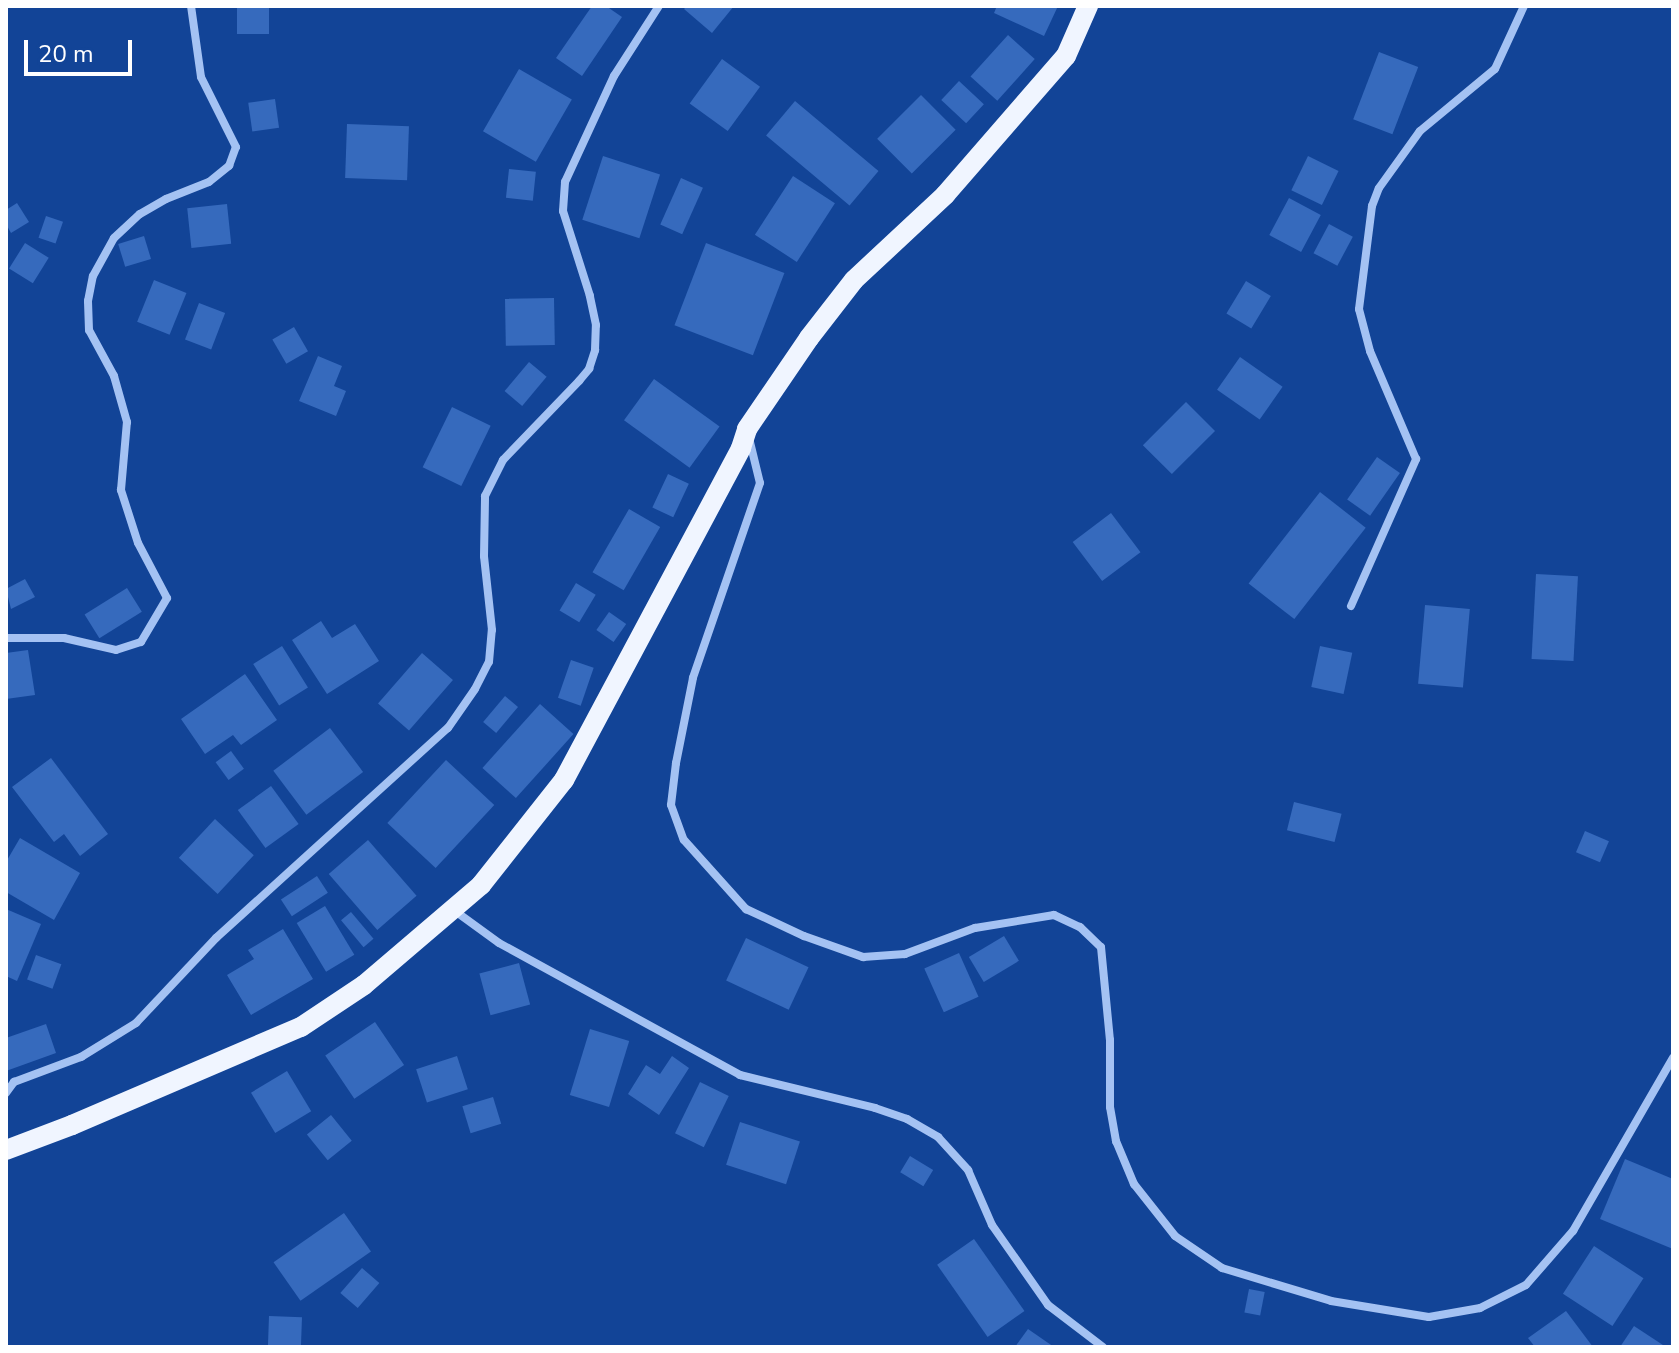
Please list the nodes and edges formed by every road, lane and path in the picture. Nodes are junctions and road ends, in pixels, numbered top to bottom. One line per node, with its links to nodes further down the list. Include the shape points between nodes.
1 (191, 6): 7 (street, via 201,77 236,147 229,166 209,182 140,214 114,238 93,276 88,301 89,330 114,376 127,422 121,490 138,543 167,598 141,642 116,650 64,638)
2 (659, 6): 10 (street, via 614,76 565,182 563,211 590,296 595,350 579,381 503,460 485,496 484,556 492,630 489,662 475,689 448,728 216,938 136,1023 81,1057 14,1082)
3 (1088, 6): 5 (main road, via 1066,56 945,195 854,280)
4 (1524, 6): 6 (street, via 1495,69 1420,131 1372,206 1359,309 1370,351 1416,459)
5 (747, 429): 8 (main road, via 564,780); 9 (street, via 760,483 693,678 671,805 684,840 746,909 863,957 905,954 975,928 1054,915 1080,927 1101,947 1110,1107 1128,1170 1175,1236 1222,1268 1331,1301 1429,1317 1480,1308 1526,1285 1573,1231)
6 (1351, 606)
7 (6, 638)
8 (454, 911): 11 (main road, via 364,985 301,1027); 12 (street, via 499,943 740,1075 875,1108 938,1137 968,1170 992,1225 1048,1305)
9 (1673, 1058)
10 (6, 1093)
11 (6, 1150)
12 (1103, 1347)

